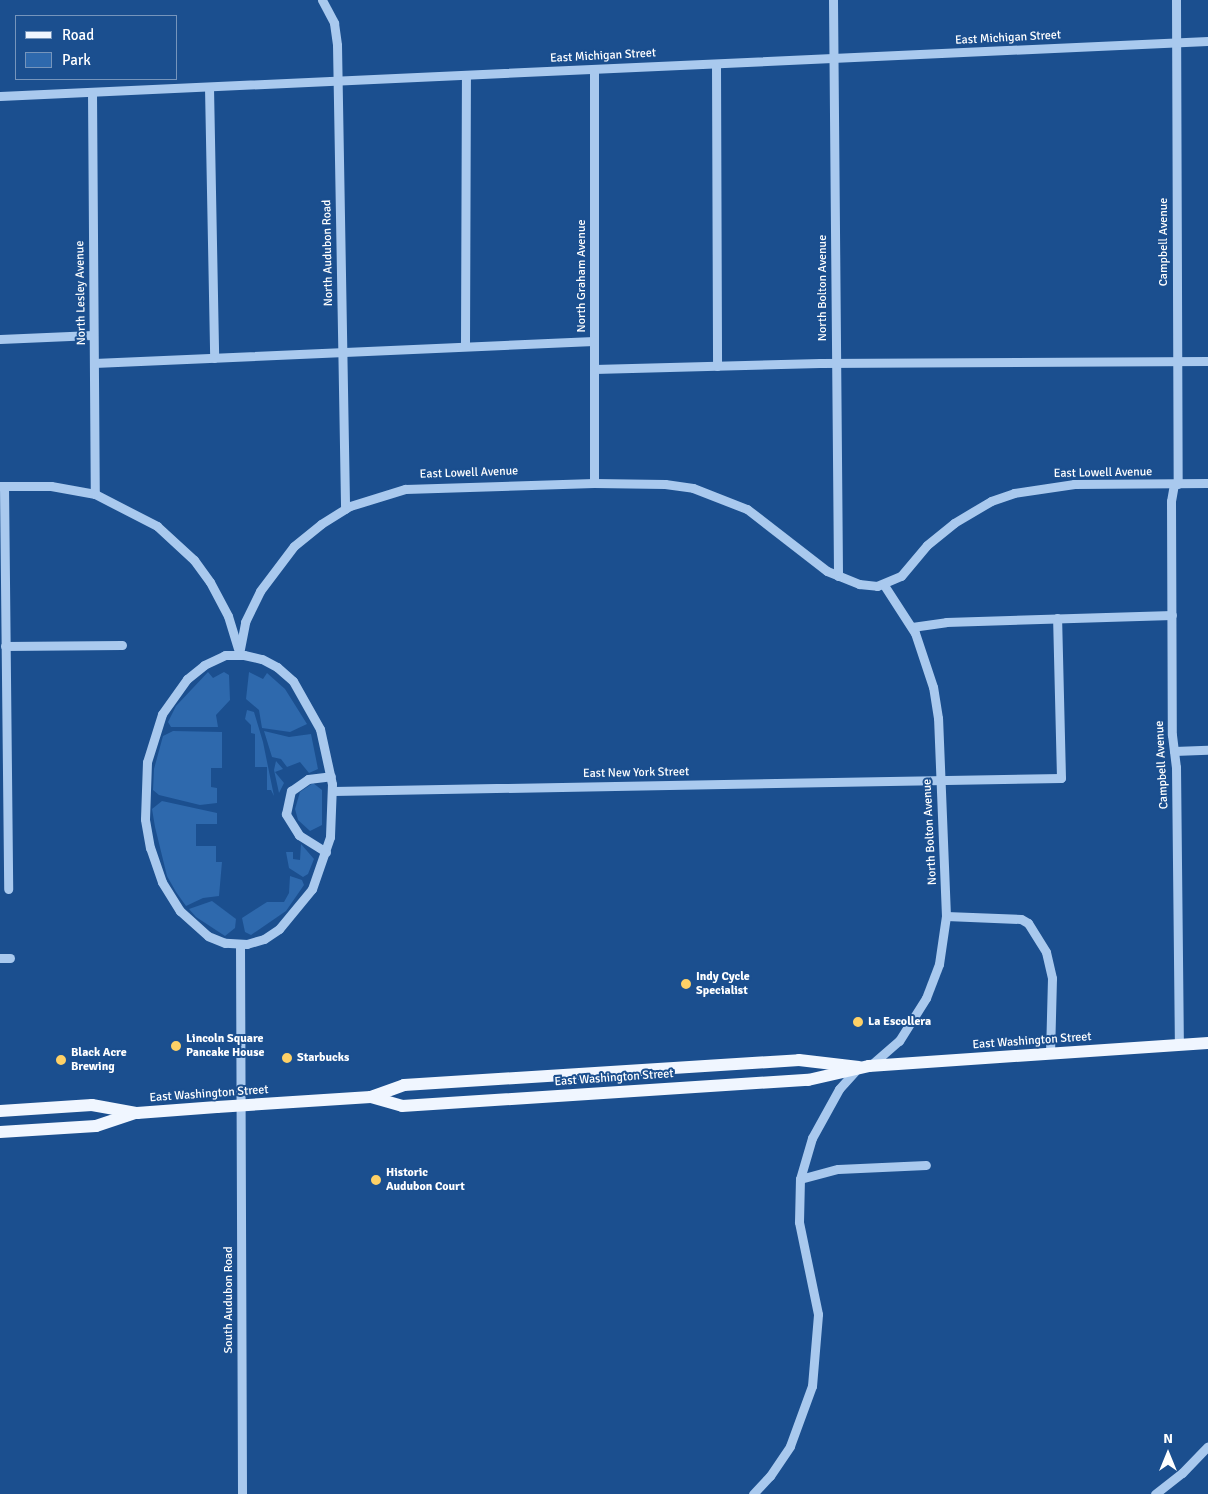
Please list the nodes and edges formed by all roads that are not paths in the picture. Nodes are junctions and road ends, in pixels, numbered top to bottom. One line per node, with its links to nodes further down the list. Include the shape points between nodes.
1 (322, 0): 10 (street, North Audubon Road, via 336,30)
2 (833, 0): 6 (street, North Bolton Avenue)
3 (1176, 0): 5 (street, Campbell Avenue)
4 (1208, 41): 5 (street, East Michigan Street)
5 (1176, 42): 6 (street, East Michigan Street); 21 (street, Campbell Avenue)
6 (833, 58): 7 (street, East Michigan Street); 23 (street, North Bolton Avenue)
7 (716, 64): 8 (street, East Michigan Street); 24 (street)
8 (594, 69): 9 (street, East Michigan Street); 16 (street, North Graham Avenue)
9 (466, 75): 10 (street, East Michigan Street); 17 (street)
10 (338, 80): 11 (street, East Michigan Street); 18 (street, North Audubon Road)
11 (209, 87): 12 (street, East Michigan Street); 19 (street)
12 (92, 92): 13 (street, East Michigan Street); 14 (street, North Lesley Avenue)
13 (0, 96)
14 (93, 335): 15 (street); 22 (street, North Lesley Avenue)
15 (0, 340)
16 (594, 341): 17 (street); 25 (street, North Graham Avenue)
17 (465, 346): 18 (street)
18 (342, 352): 19 (street); 31 (street, North Audubon Road)
19 (214, 358): 22 (street)
20 (1208, 361): 21 (street)
21 (1178, 362): 23 (street); 28 (street, Campbell Avenue)
22 (94, 363): 30 (street, North Lesley Avenue)
23 (836, 363): 24 (street); 32 (street, North Bolton Avenue)
24 (717, 366): 25 (street)
25 (594, 369): 27 (street, North Graham Avenue)
26 (1208, 483): 28 (street, East Lowell Avenue)
27 (594, 484): 31 (street, East Lowell Avenue, via 419,487 391,492); 32 (street, East Lowell Avenue, via 665,484 713,494 747,509 807,558)
28 (1176, 484): 33 (street, East Lowell Avenue, via 1059,485 1024,490 991,501 948,527 901,576); 34 (street, Campbell Avenue, via 1171,501)
29 (2, 486): 30 (street, via 50,486); 38 (street)
30 (95, 494): 39 (street, via 157,526 194,560 220,600)
31 (344, 509): 39 (street, East Lowell Avenue, via 299,542 272,573 247,618)
32 (838, 576): 33 (street, East Lowell Avenue, via 862,585)
33 (884, 584): 36 (street, North Bolton Avenue)
34 (1172, 615): 35 (street); 41 (street, Campbell Avenue)
35 (1057, 618): 36 (street, via 946,622); 43 (street, East New York Street, via 1061,778)
36 (912, 627): 43 (street, North Bolton Avenue, via 928,667 934,693)
37 (122, 645): 38 (street)
38 (5, 646): 46 (street)
39 (239, 654): 42 (street, via 271,663 297,687 320,729); 48 (street, via 221,656 204,665 187,678 169,701 150,748 144,806 152,855 172,899 185,916 208,936)
40 (1208, 750): 41 (street)
41 (1174, 751): 50 (street, Campbell Avenue)
42 (332, 776): 44 (street); 45 (street, via 308,778 291,791 286,814 299,835)
43 (940, 778): 44 (street, East New York Street); 47 (street, North Bolton Avenue)
44 (333, 791): 45 (street, via 333,820)
45 (326, 852): 48 (street, via 312,889 285,924 264,939)
46 (8, 889)
47 (946, 916): 51 (street, via 1021,918 1028,923 1046,952 1052,978); 52 (street, North Bolton Avenue, via 939,964 926,998 899,1041)
48 (240, 944): 54 (street, South Audubon Road)
49 (1208, 1043): 50 (main road, East Washington Street)
50 (1179, 1045): 51 (main road, East Washington Street)
51 (1050, 1054): 52 (main road, East Washington Street)
52 (864, 1066): 53 (main road, East Washington Street, via 790,1060 404,1085); 53 (main road, East Washington Street, via 808,1080 470,1102 402,1106); 59 (street, North Bolton Avenue, via 839,1089 812,1138)
53 (371, 1097): 54 (main road, East Washington Street)
54 (240, 1106): 56 (main road, East Washington Street); 62 (street, South Audubon Road)
55 (0, 1111): 56 (main road, East Washington Street, via 92,1105)
56 (138, 1112): 57 (main road, East Washington Street, via 96,1126)
57 (0, 1132)
58 (926, 1165): 59 (street, via 838,1169)
59 (800, 1179): 63 (street, North Bolton Avenue, via 799,1222 818,1306 817,1358 808,1400 790,1446 768,1479)
60 (1208, 1446): 61 (street)
61 (1158, 1493)
62 (242, 1494)
63 (753, 1494)

